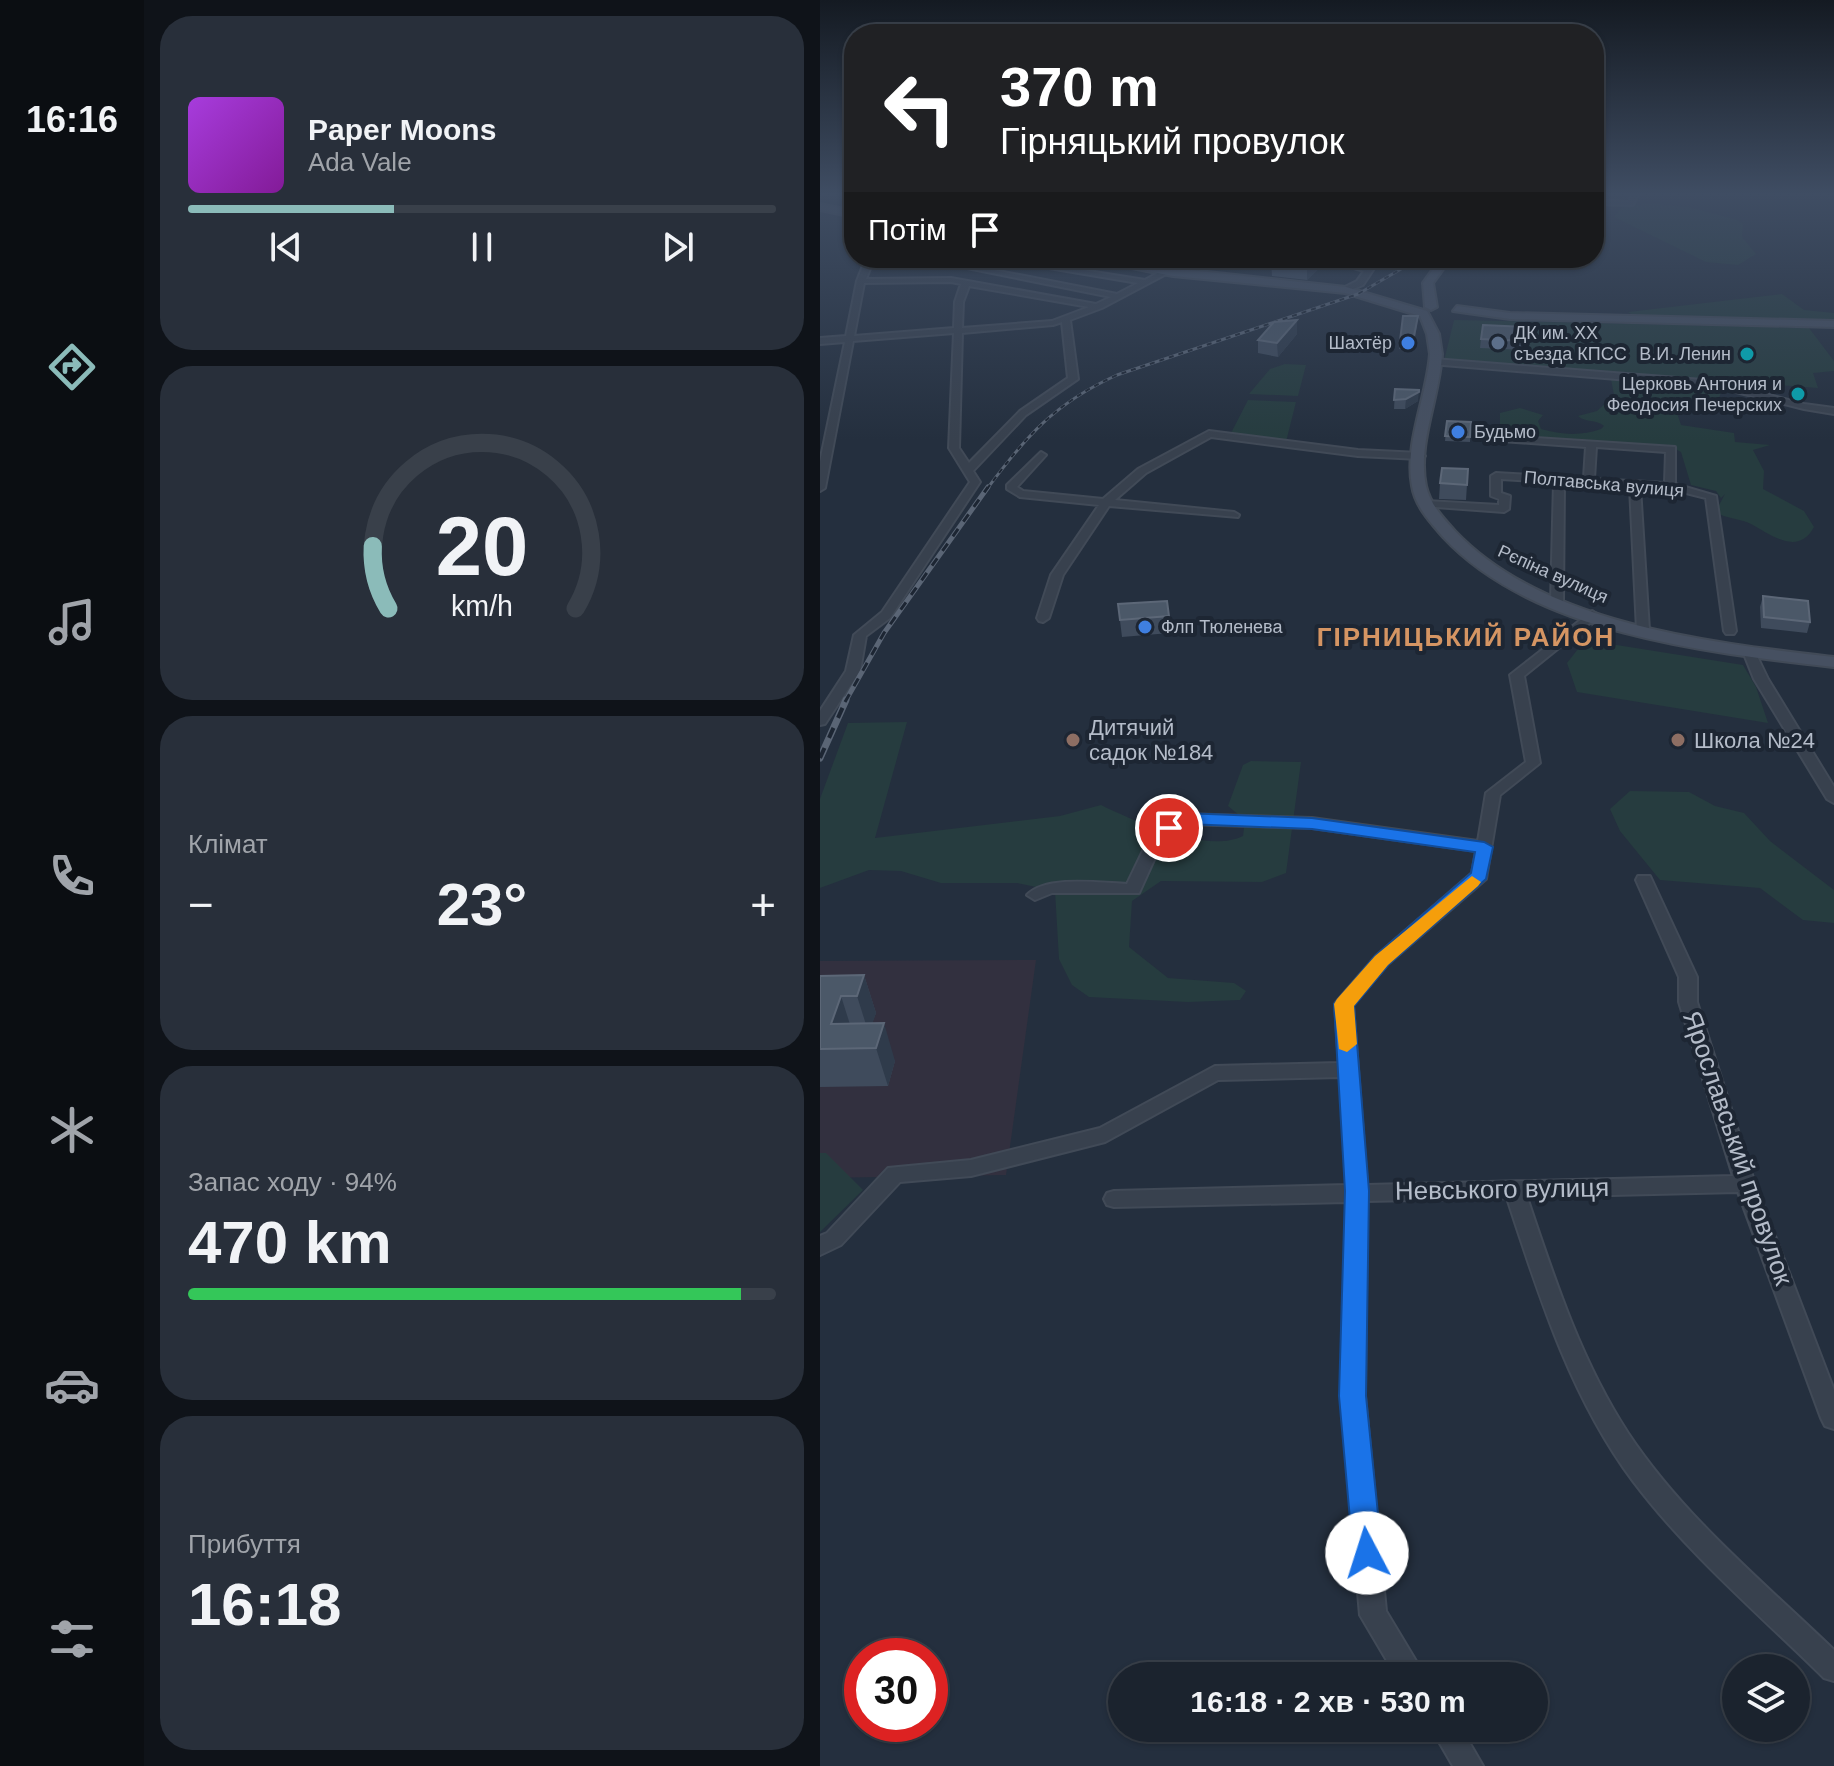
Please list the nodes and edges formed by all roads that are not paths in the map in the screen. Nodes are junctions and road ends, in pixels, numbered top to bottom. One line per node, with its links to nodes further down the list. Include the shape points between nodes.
1 (864, 274): 8 (street)
2 (1013, 274): 13 (street)
3 (1097, 274): 9 (street)
4 (1161, 274): 9 (street)
5 (1190, 274): 11 (street)
6 (1366, 274): 11 (street)
7 (1434, 274): 12 (street)
8 (861, 281): 10 (street); 20 (street)
9 (1144, 282): 13 (street)
10 (968, 283): 14 (street); 19 (street, via 959,302)
11 (1346, 290): 15 (street)
12 (1429, 292): 15 (street); 16 (street)
13 (1118, 296): 14 (street)
14 (1099, 306): 17 (street)
15 (1427, 311): 16 (street); 16 (street)
16 (1448, 319): 18 (street, via 1488,314); 22 (street, Рєпіна вулиця)
17 (1066, 320): 19 (street); 28 (street, via 1073,379 1023,413)
18 (1834, 324)
19 (960, 331): 20 (street); 28 (street, via 954,448)
20 (851, 339): 21 (street); 33 (street)
21 (820, 341)
22 (1434, 362): 23 (street, via 1716,384); 27 (street, Рєпіна вулиця)
23 (1834, 411)
24 (1505, 439): 25 (street)
25 (1591, 445): 30 (street); 32 (street, via 1671,449)
26 (1041, 455): 34 (street, via 1011,487 1020,494)
27 (1420, 456): 34 (street, via 1209,434 1142,471); 35 (street, Рєпіна вулиця, via 1418,480)
28 (968, 470): 44 (street, via 975,482 886,615 860,635 853,671)
29 (1559, 479): 30 (street, Полтавська вулиця); 35 (street, Полтавська вулиця, via 1496,476 1496,496 1505,496 1504,509); 37 (street)
30 (1589, 481): 31 (street, Полтавська вулиця)
31 (1635, 484): 32 (street, Полтавська вулиця); 40 (street)
32 (1670, 486): 41 (street, Полтавська вулиця, via 1711,496)
33 (820, 488)
34 (1105, 502): 36 (street); 39 (street, via 1057,575)
35 (1426, 504): 37 (street, Рєпіна вулиця, via 1449,538 1484,566)
36 (1234, 515)
37 (1557, 602): 38 (street, Рєпіна вулиця)
38 (1592, 615): 40 (street, Рєпіна вулиця); 46 (street, via 1517,675 1533,763 1493,793)
39 (1043, 618)
40 (1643, 630): 42 (street, Рєпіна вулиця)
41 (1730, 631)
42 (1750, 654): 43 (street, Рєпіна вулиця); 45 (street)
43 (1834, 662)
44 (820, 721)
45 (1834, 799)
46 (1484, 847): 48 (street, via 1312,823 1183,819 1156,837 1133,889 1050,888); 49 (street, via 1480,875 1382,960 1344,1004)
47 (1644, 880): 50 (street, Ярославський провулок, via 1688,977 1688,1002)
48 (1035, 895)
49 (1348, 1070): 52 (street); 54 (street, via 1215,1073 1105,1134 971,1168 895,1174 834,1239)
50 (1745, 1184): 51 (street, Невського вулиця); 55 (street, Ярославський провулок)
51 (1514, 1189): 52 (street, Невського вулиця); 57 (street, via 1560,1328 1641,1471 1686,1524)
52 (1357, 1191): 53 (street, Невського вулиця); 56 (street, via 1353,1396 1373,1615)
53 (1114, 1199)
54 (820, 1246)
55 (1833, 1418)
56 (1403, 1662)
57 (1834, 1668)
58 (1454, 1742): 59 (street)
59 (1469, 1766)

